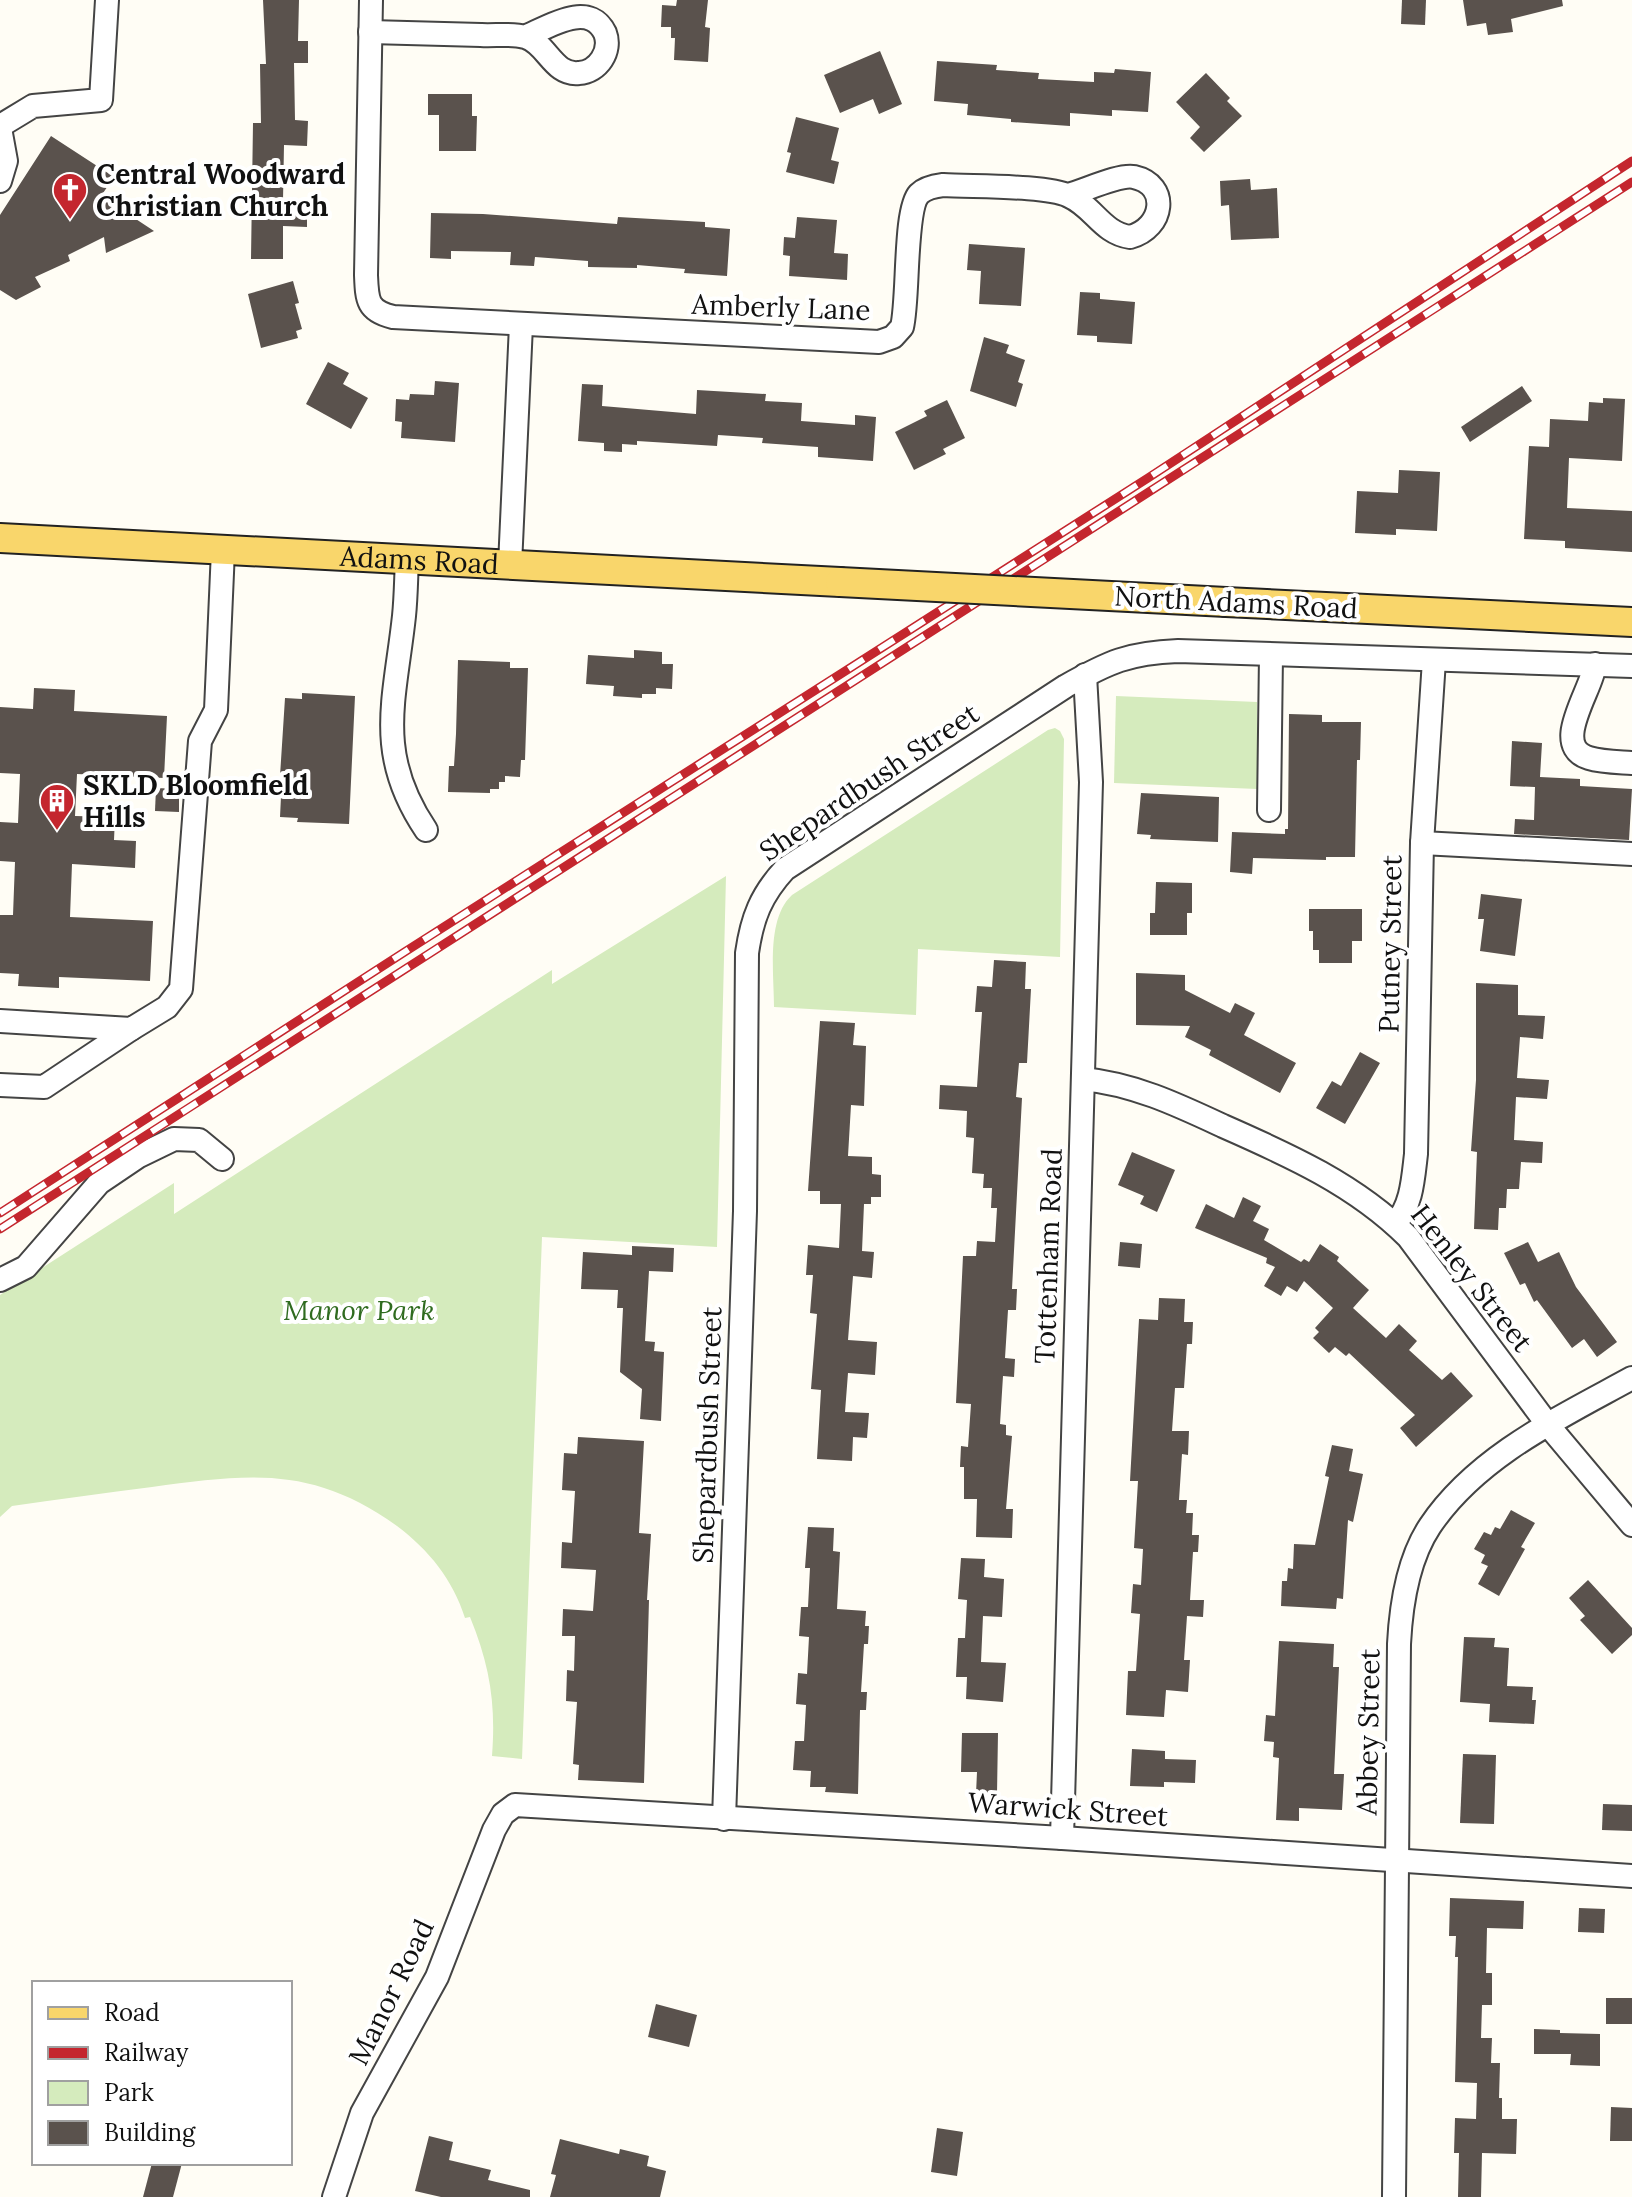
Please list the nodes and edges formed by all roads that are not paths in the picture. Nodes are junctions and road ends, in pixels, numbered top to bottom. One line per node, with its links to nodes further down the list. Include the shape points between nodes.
1 (107, 0): 5 (street, via 101,100 33,106)
2 (371, 0): 3 (street)
3 (370, 32): 4 (street); 8 (street, Amberly Lane, via 370,305 393,317)
4 (525, 37)
5 (0, 127): 6 (street, via 6,161)
6 (0, 181)
7 (1068, 195): 8 (street, Amberly Lane, via 943,185 917,195 905,316 893,337 879,342)
8 (521, 325): 12 (street)
9 (0, 538): 10 (main road, Adams Road)
10 (223, 550): 11 (main road, Adams Road); 26 (street, via 216,710 200,741 181,989 167,1007)
11 (407, 560): 12 (main road, Adams Road); 22 (street, via 391,739 402,789)
12 (510, 565): 13 (main road, Adams Road)
13 (840, 582): 14 (main road, North Adams Road, bridge)
14 (1632, 622)
15 (1271, 655): 16 (street, Shepardbush Street); 19 (street, Shepardbush Street, via 1154,652 1121,658); 21 (street)
16 (1434, 660): 17 (street, Shepardbush Street); 23 (street, Putney Street)
17 (1595, 664): 18 (street, Shepardbush Street); 20 (street, via 1571,733 1574,747 1586,758)
18 (1632, 666)
19 (1085, 675): 27 (street, Tottenham Road, via 1091,782); 36 (street, Shepardbush Street, via 785,869 755,913 747,953 744,1227)
20 (1632, 763)
21 (1269, 810)
22 (426, 830)
23 (1422, 843): 24 (street); 30 (street, Putney Street, via 1416,1154 1408,1201)
24 (1632, 854)
25 (0, 1021): 26 (street)
26 (131, 1029): 28 (street, via 44,1087)
27 (1083, 1079): 30 (street, Henley Street, via 1132,1087 1288,1155 1356,1193); 37 (street, Tottenham Road)
28 (0, 1085)
29 (222, 1159): 31 (street, via 199,1140 174,1139 139,1156 99,1183 26,1267)
30 (1395, 1224): 33 (street, Henley Street)
31 (0, 1280)
32 (1632, 1378): 33 (street, Abbey Street)
33 (1548, 1425): 34 (street, Henley Street); 38 (street, Abbey Street, via 1464,1487 1429,1528 1416,1558 1400,1617)
34 (1632, 1525)
35 (503, 1814): 36 (street, Warwick Street, via 515,1805 537,1804); 40 (street, Manor Road, via 437,1977 362,2113)
36 (724, 1819): 37 (street, Warwick Street)
37 (1062, 1838): 38 (street, Warwick Street)
38 (1396, 1861): 39 (street, Warwick Street); 41 (street, Abbey Street)
39 (1632, 1876)
40 (334, 2197)
41 (1394, 2197)

